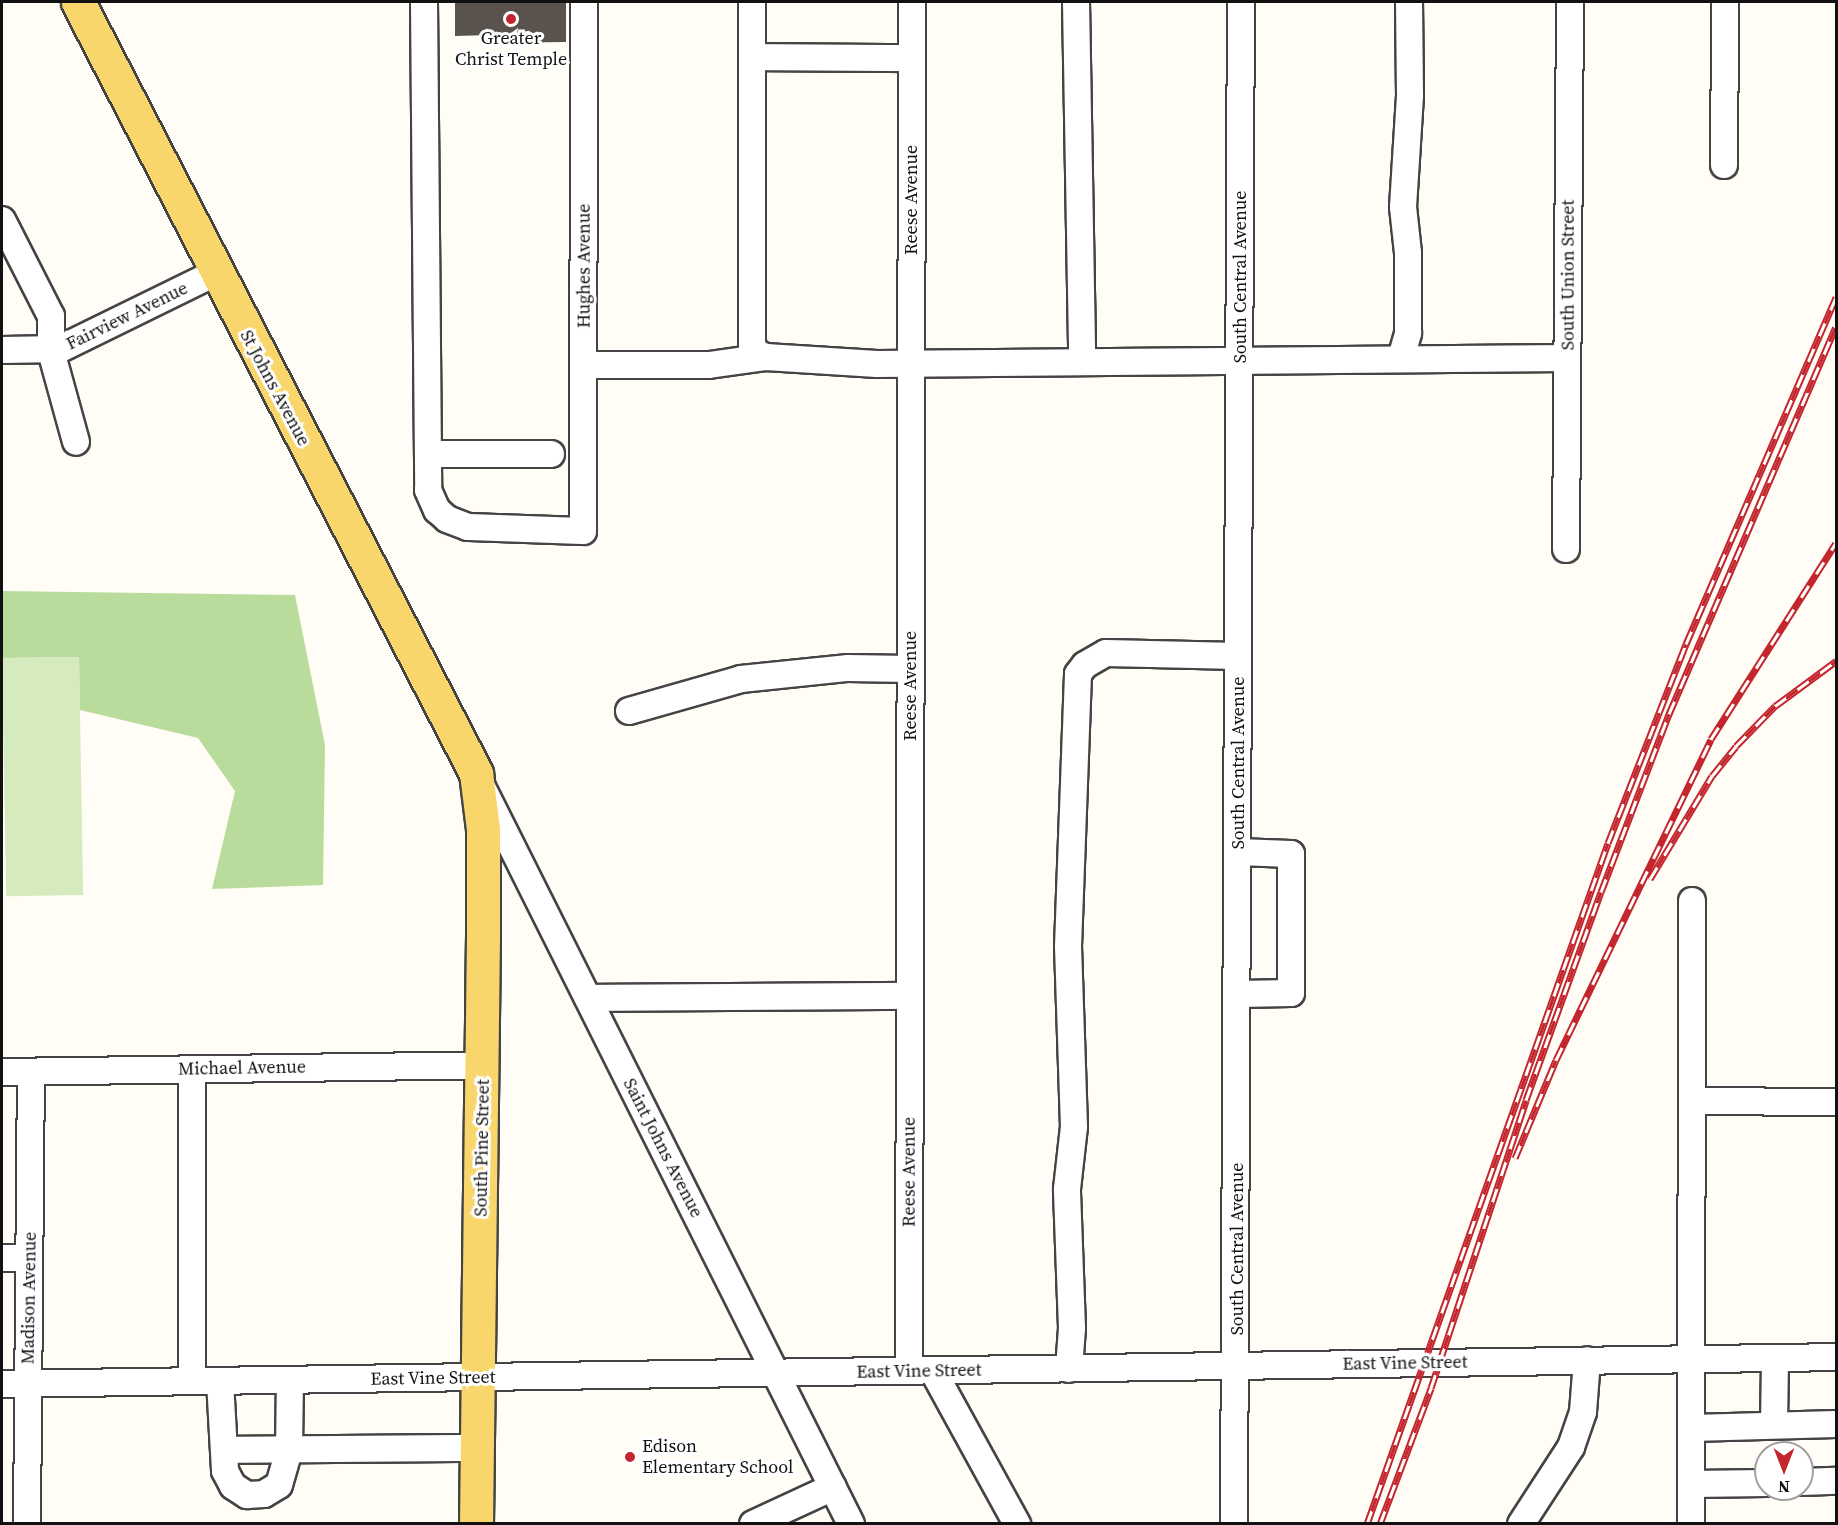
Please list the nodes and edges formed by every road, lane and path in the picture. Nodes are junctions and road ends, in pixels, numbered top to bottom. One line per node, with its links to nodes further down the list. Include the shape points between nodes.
1 (78, 2): 15 (main road, St Johns Avenue)
2 (424, 2): 26 (street)
3 (584, 2): 24 (street, Hughes Avenue)
4 (752, 2): 11 (street)
5 (912, 2): 12 (street, Reese Avenue)
6 (1076, 2): 22 (street)
7 (1241, 2): 21 (street, South Central Avenue)
8 (1409, 2): 19 (street, via 1410,96 1403,207 1408,253 1408,333)
9 (1570, 2): 20 (street, South Union Street)
10 (1725, 2): 13 (street)
11 (754, 57): 12 (street); 18 (street, via 752,344 756,353)
12 (912, 58): 23 (street, Reese Avenue)
13 (1724, 165)
14 (2, 220): 17 (street, via 51,316)
15 (214, 273): 17 (street, Fairview Avenue, via 91,336); 32 (main road, St Johns Avenue)
16 (2, 350): 17 (street, Fairview Avenue)
17 (51, 351): 25 (street)
18 (766, 357): 23 (street); 24 (street, via 709,364)
19 (1401, 358): 20 (street); 21 (street)
20 (1567, 358): 28 (street, South Union Street)
21 (1239, 359): 22 (street); 29 (street, South Central Avenue)
22 (1082, 362): 23 (street)
23 (911, 363): 30 (street, Reese Avenue)
24 (584, 366): 26 (street, Hughes Avenue, via 583,531 468,527 447,519 437,510 428,490)
25 (76, 442)
26 (428, 453): 27 (street)
27 (551, 453)
28 (1566, 549)
29 (1238, 656): 33 (street, South Central Avenue); 51 (street, via 1106,653 1084,665 1078,674 1068,946 1074,1127 1067,1189 1072,1328)
30 (910, 669): 31 (street, via 848,668 741,679); 36 (street, Reese Avenue)
31 (629, 711)
32 (476, 773): 37 (street, Saint Johns Avenue); 38 (main road, South Pine Street, via 483,829)
33 (1238, 852): 35 (street, South Central Avenue); 35 (street, via 1291,854 1291,993)
34 (1692, 901): 42 (street)
35 (1238, 994): 50 (street, South Central Avenue)
36 (909, 996): 37 (street); 52 (street, Reese Avenue)
37 (588, 998): 53 (street, Saint Johns Avenue)
38 (483, 1065): 39 (street, Michael Avenue); 54 (main road, South Pine Street)
39 (192, 1069): 41 (street, Michael Avenue); 56 (street)
40 (2, 1072): 41 (street, Michael Avenue)
41 (31, 1072): 45 (street, Madison Avenue)
42 (1692, 1101): 43 (street); 48 (street)
43 (1836, 1102)
44 (2, 1258): 45 (street)
45 (29, 1258): 59 (street, Madison Avenue)
46 (1836, 1357): 47 (street, East Vine Street)
47 (1774, 1358): 48 (street, East Vine Street); 61 (street)
48 (1693, 1359): 49 (street, East Vine Street); 62 (street)
49 (1587, 1360): 50 (street, East Vine Street); 77 (street, via 1583,1412 1571,1447)
50 (1237, 1366): 51 (street, East Vine Street); 76 (street, South Central Avenue)
51 (1069, 1369): 52 (street, East Vine Street)
52 (921, 1371): 53 (street, East Vine Street); 75 (street)
53 (776, 1373): 54 (street, East Vine Street); 70 (street, Saint Johns Avenue)
54 (478, 1378): 55 (street, East Vine Street); 63 (main road, South Pine Street)
55 (290, 1380): 57 (street, East Vine Street); 65 (street)
56 (192, 1381): 57 (street, East Vine Street); 59 (street, East Vine Street)
57 (220, 1381): 64 (street)
58 (2, 1383): 59 (street, East Vine Street)
59 (28, 1383): 72 (street, Madison Avenue)
60 (1836, 1424): 61 (street)
61 (1774, 1425): 62 (street)
62 (1692, 1428): 69 (street)
63 (477, 1448): 65 (street); 73 (main road, South Pine Street)
64 (224, 1450): 65 (street); 65 (street, via 225,1471 233,1486 247,1496 264,1494 279,1485)
65 (289, 1450)
66 (1836, 1481): 68 (street)
67 (1754, 1482): 69 (street)
68 (1814, 1482)
69 (1692, 1484): 78 (street)
70 (833, 1487): 71 (street); 74 (street, Saint Johns Avenue)
71 (754, 1523)
72 (27, 1524)
73 (476, 1524)
74 (851, 1524)
75 (1017, 1524)
76 (1234, 1524)
77 (1521, 1524)
78 (1691, 1524)

